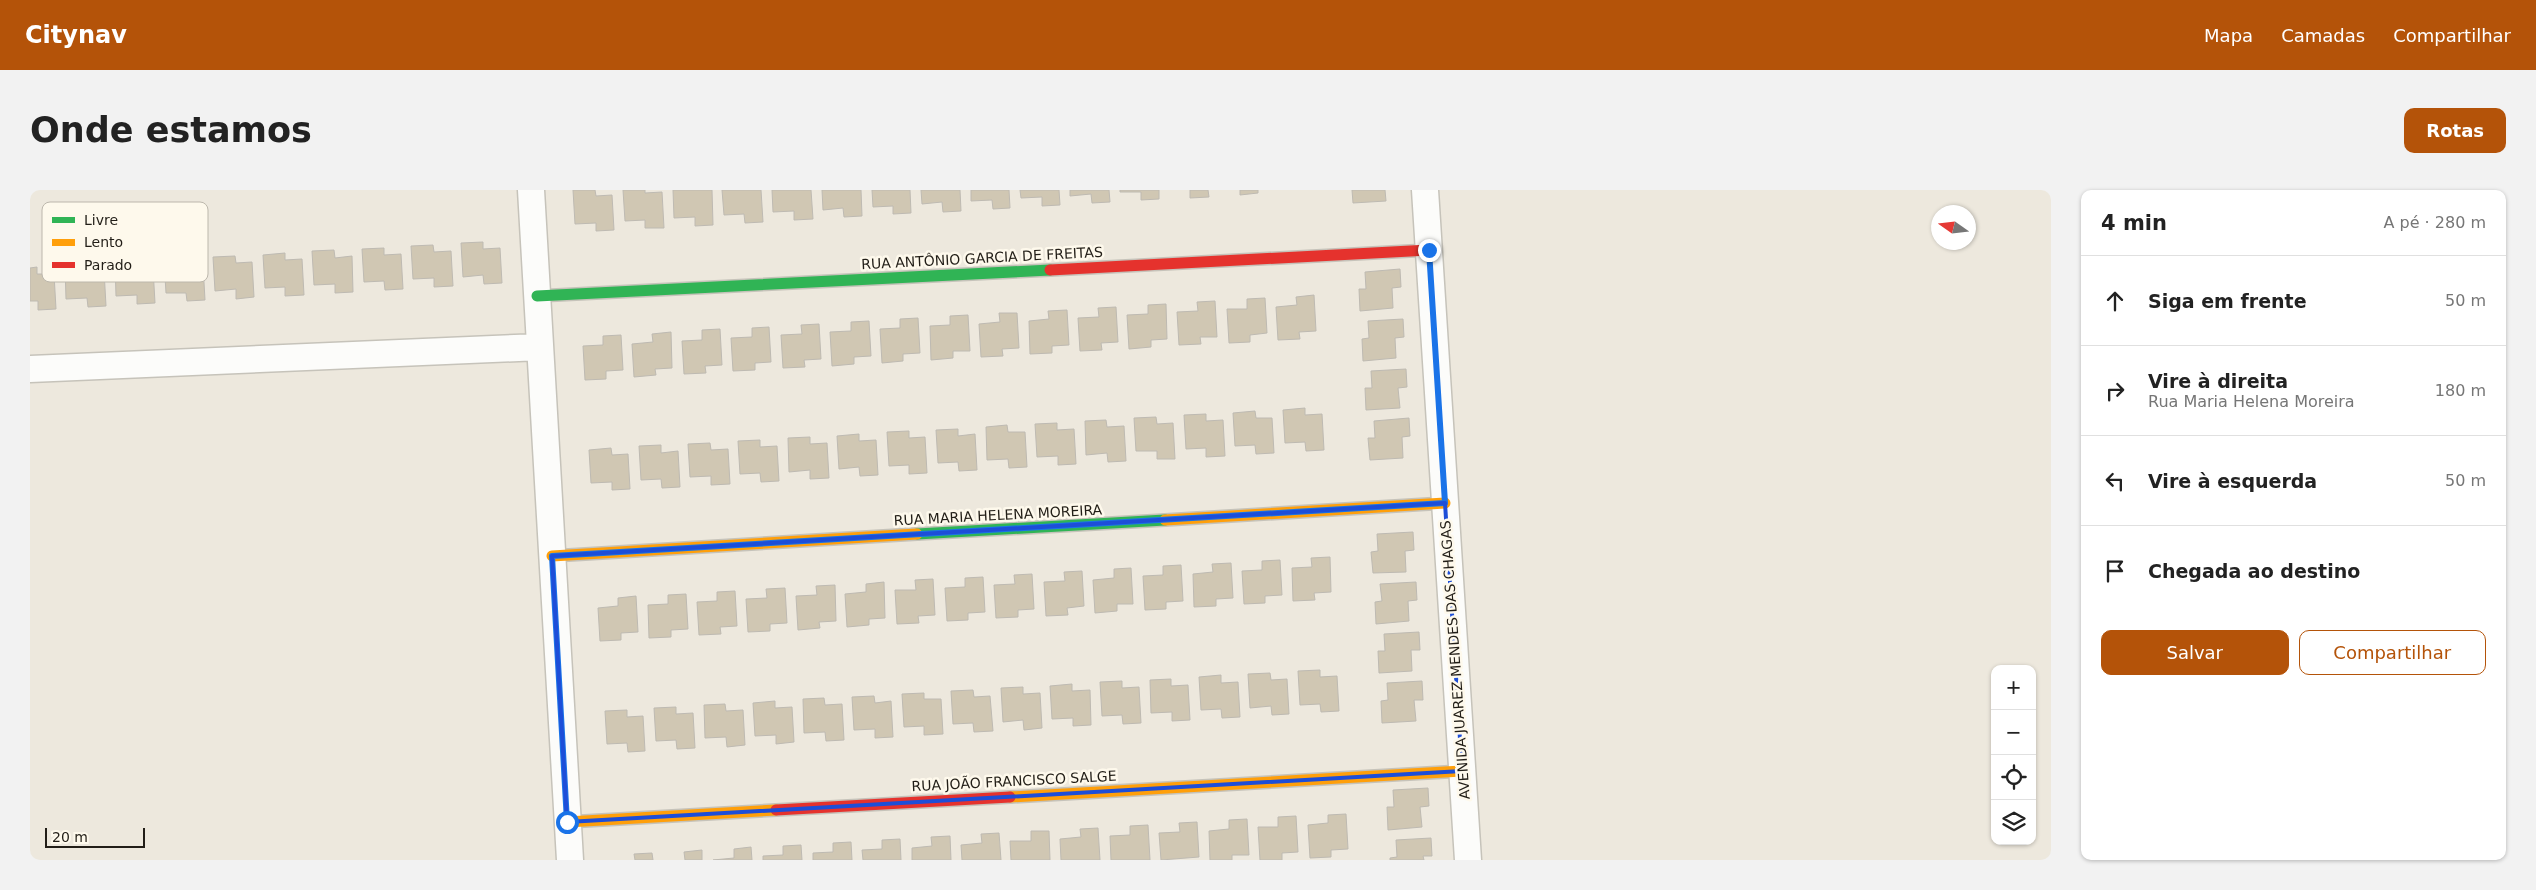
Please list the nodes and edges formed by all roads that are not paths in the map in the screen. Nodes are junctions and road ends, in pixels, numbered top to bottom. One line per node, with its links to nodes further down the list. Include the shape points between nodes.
1 (531, 190): 4 (street)
2 (1425, 190): 3 (street, AVENIDA JUAREZ MENDES DAS CHAGAS)
3 (1429, 250): 4 (street, RUA ANTÔNIO GARCIA DE FREITAS); 7 (street, AVENIDA JUAREZ MENDES DAS CHAGAS)
4 (537, 296): 5 (street)
5 (540, 347): 6 (street); 8 (street)
6 (30, 369)
7 (1445, 503): 8 (street, RUA MARIA HELENA MOREIRA); 9 (street, AVENIDA JUAREZ MENDES DAS CHAGAS)
8 (552, 556): 10 (street)
9 (1462, 770): 10 (street, RUA JOÃO FRANCISCO SALGE); 12 (street, AVENIDA JUAREZ MENDES DAS CHAGAS)
10 (567, 822): 11 (street)
11 (570, 860)
12 (1468, 860)

